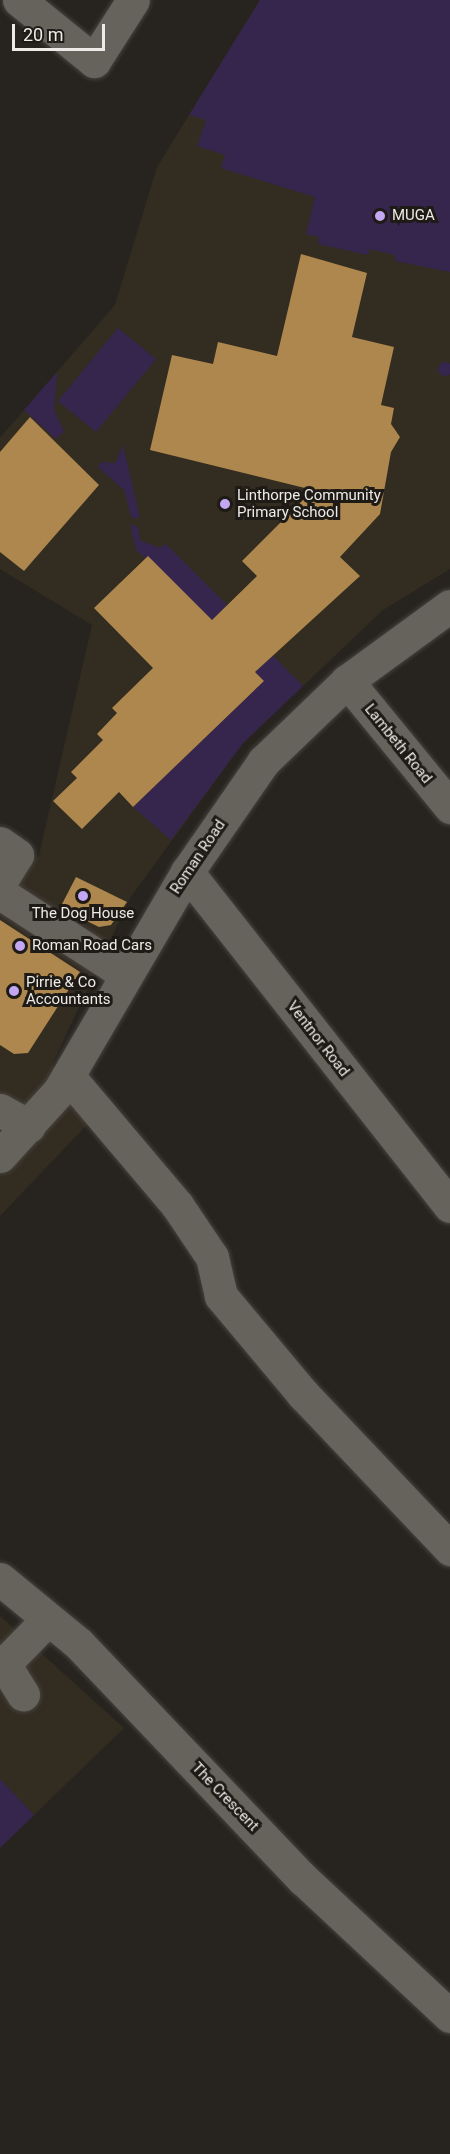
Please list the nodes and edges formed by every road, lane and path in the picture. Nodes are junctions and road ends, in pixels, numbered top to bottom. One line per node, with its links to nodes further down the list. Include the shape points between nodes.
1 (19, 0): 2 (street, via 94,61)
2 (133, 0)
3 (450, 606): 4 (street, Roman Road)
4 (347, 681): 5 (street, Lambeth Road); 7 (street, Roman Road, via 264,761)
5 (450, 807)
6 (0, 843): 8 (street, via 17,855)
7 (187, 872): 10 (street, Roman Road); 15 (street, Ventnor Road)
8 (0, 882)
9 (0, 893): 10 (street)
10 (125, 974): 11 (street, Roman Road)
11 (68, 1076): 13 (street, Roman Road); 16 (street, via 177,1205 212,1257 221,1296 303,1394)
12 (0, 1110): 13 (street)
13 (29, 1126): 14 (street, Roman Road)
14 (0, 1156)
15 (450, 1206)
16 (450, 1549)
17 (0, 1579): 18 (street, The Crescent)
18 (48, 1619): 19 (street); 21 (street, The Crescent, via 79,1644 303,1879)
19 (2, 1663): 20 (street)
20 (23, 1695)
21 (450, 2016)

